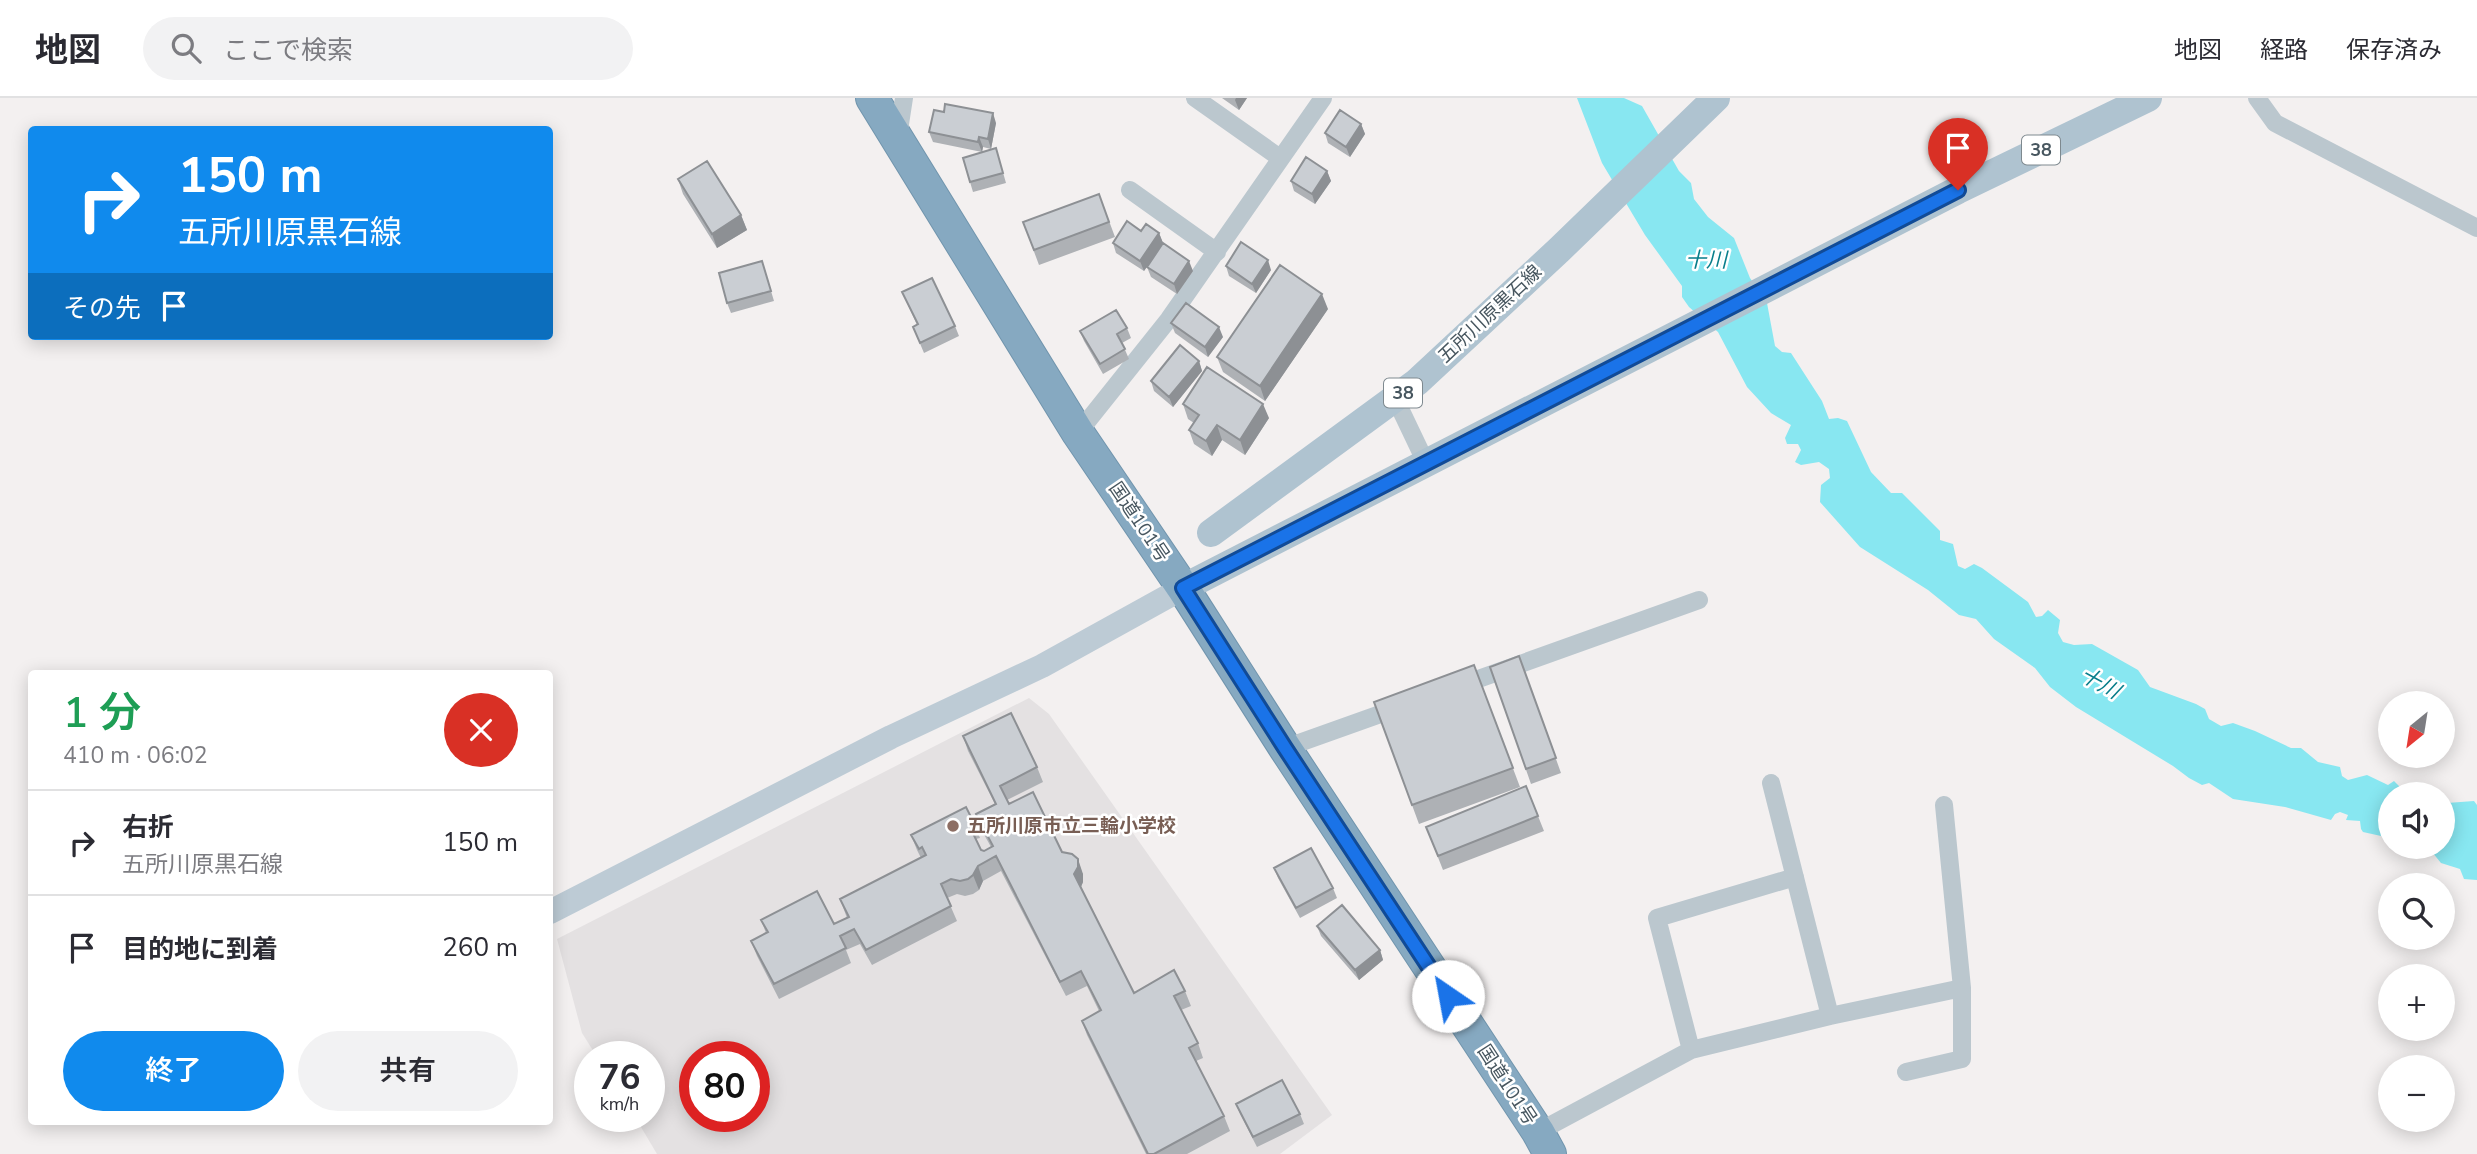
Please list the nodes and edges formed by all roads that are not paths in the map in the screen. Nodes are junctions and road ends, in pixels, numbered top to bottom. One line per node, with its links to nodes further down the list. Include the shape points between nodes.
1 (872, 98): 8 (highway, 国道101号)
2 (904, 98): 8 (street)
3 (1195, 98): 9 (street)
4 (1323, 98): 9 (street)
5 (2257, 98): 11 (street, via 2276,123)
6 (1711, 102): 13 (main road, 五所川原黒石線 / 38, via 1577,233)
7 (2132, 102): 15 (main road, 38)
8 (898, 137): 14 (highway, 国道101号)
9 (1280, 158): 12 (street)
10 (1130, 190): 12 (street)
11 (2477, 228)
12 (1217, 252): 14 (street)
13 (1395, 398): 15 (street); 16 (main road, 五所川原黒石線 / 38)
14 (1079, 433): 17 (highway, 国道101号)
15 (1426, 463): 17 (main road, 38)
16 (1211, 533)
17 (1183, 588): 21 (highway, 国道101号); 25 (street, via 1042,666 891,737)
18 (1699, 600): 19 (street)
19 (1440, 692)
20 (1414, 702): 21 (street)
21 (1285, 748): 30 (highway, 国道101号)
22 (1772, 783): 24 (street)
23 (1944, 805): 26 (street)
24 (1795, 877): 27 (street); 28 (street, via 1657,918)
25 (553, 910)
26 (1962, 988): 27 (street); 29 (street, via 1962,1059)
27 (1830, 1016): 28 (street)
28 (1691, 1051): 30 (street)
29 (1906, 1072)
30 (1544, 1143)

